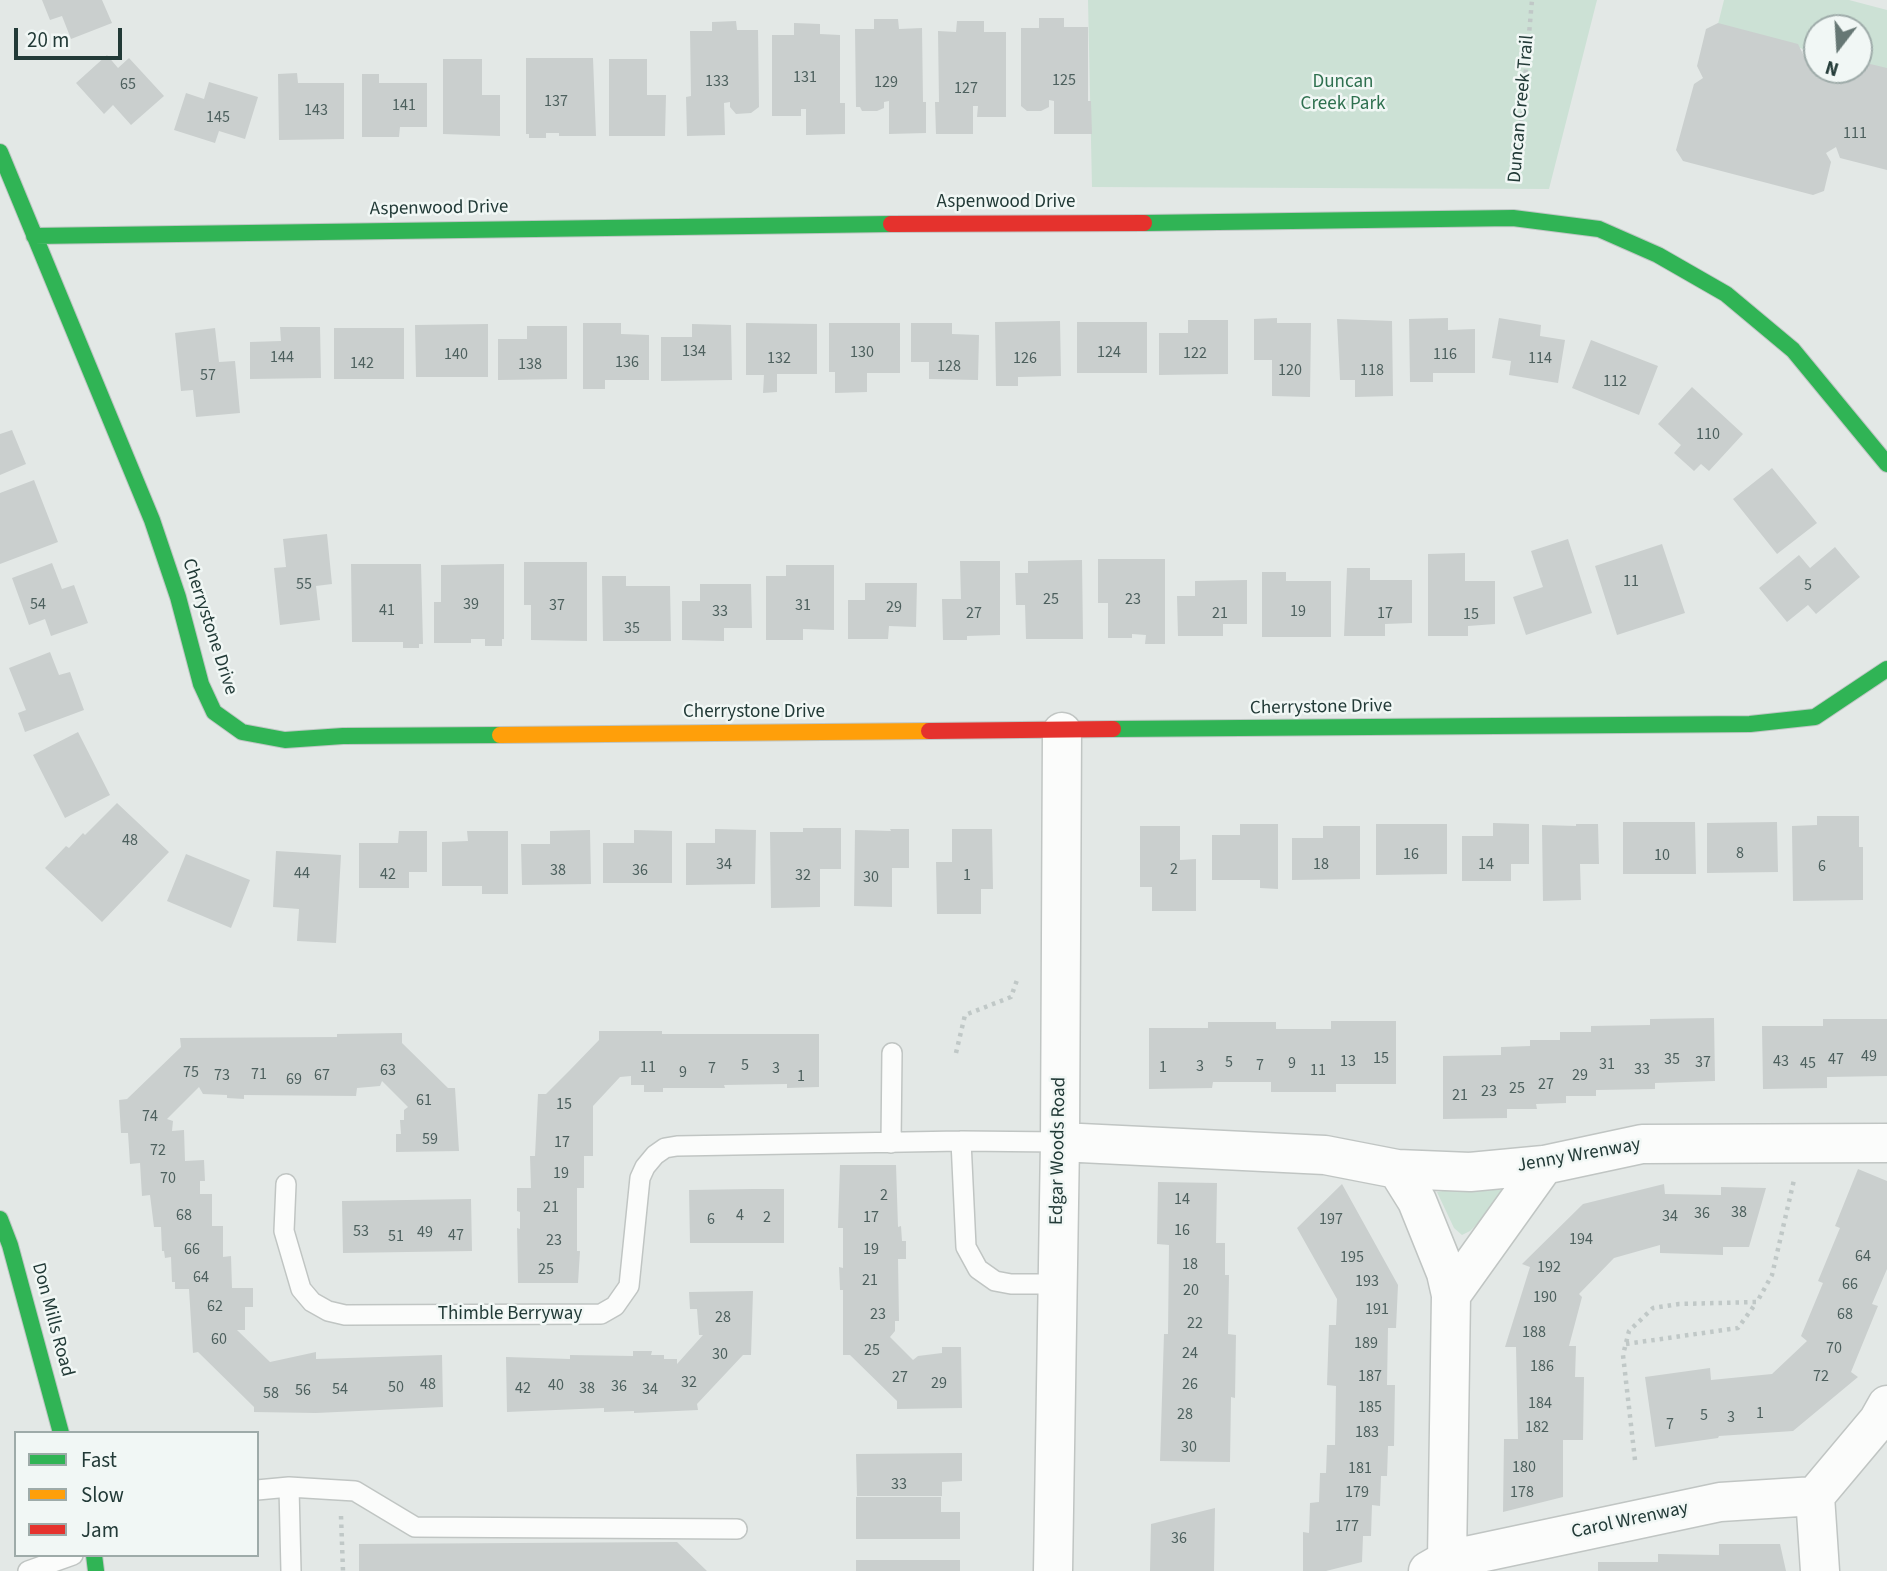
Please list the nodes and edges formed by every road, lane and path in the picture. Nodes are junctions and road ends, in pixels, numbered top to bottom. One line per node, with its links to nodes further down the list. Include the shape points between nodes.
1 (1532, 0): 3 (path, Duncan Creek Trail)
2 (0, 152): 4 (street, Cherrystone Drive)
3 (1513, 218): 4 (street, Aspenwood Drive); 5 (street, Aspenwood Drive, via 1599,229 1658,255 1726,294 1793,350)
4 (34, 236): 7 (street, Cherrystone Drive, via 152,520 201,684 214,712 242,732 285,740)
5 (1887, 464)
6 (1887, 669): 7 (street, Cherrystone Drive, via 1815,717 1750,724)
7 (1062, 732): 12 (street, Edgar Woods Road)
8 (1017, 980): 10 (path, via 1011,997 965,1015)
9 (891, 1053): 13 (lane)
10 (956, 1053)
11 (961, 1141): 12 (lane, Thimble Berryway); 13 (lane, Thimble Berryway); 20 (lane, via 966,1247 978,1269 995,1281)
12 (1060, 1142): 16 (street, Jenny Wrenway, via 1325,1155); 20 (street, Edgar Woods Road)
13 (891, 1143): 18 (lane, Thimble Berryway, via 677,1146 655,1155 640,1178 629,1286 615,1306 601,1314 345,1315 328,1311 300,1289 284,1231)
14 (1887, 1143): 15 (street, Jenny Wrenway, via 1642,1144)
15 (1544, 1165): 16 (street, Jenny Wrenway, via 1470,1172); 21 (street)
16 (1397, 1169): 21 (street, via 1417,1201)
17 (1795, 1174): 22 (path, via 1772,1275)
18 (286, 1184)
19 (0, 1219): 25 (street, Don Mills Road)
20 (1057, 1284): 37 (street, Edgar Woods Road)
21 (1451, 1295): 33 (street)
22 (1757, 1302): 23 (path, via 1738,1328); 23 (path, via 1653,1308 1629,1331)
23 (1626, 1344): 26 (path, via 1623,1355)
24 (1887, 1405): 30 (street)
25 (60, 1431)
26 (1635, 1460)
27 (289, 1487): 28 (lane); 29 (lane); 35 (lane)
28 (259, 1490)
29 (341, 1490): 31 (lane, via 355,1490 415,1527); 36 (path)
30 (1815, 1496): 33 (street, Carol Wrenway, via 1720,1502); 38 (street)
31 (737, 1529)
32 (67, 1557): 34 (lane)
33 (1437, 1566)
34 (28, 1571)
35 (290, 1571)
36 (343, 1571)
37 (1053, 1571)
38 (1820, 1571)

